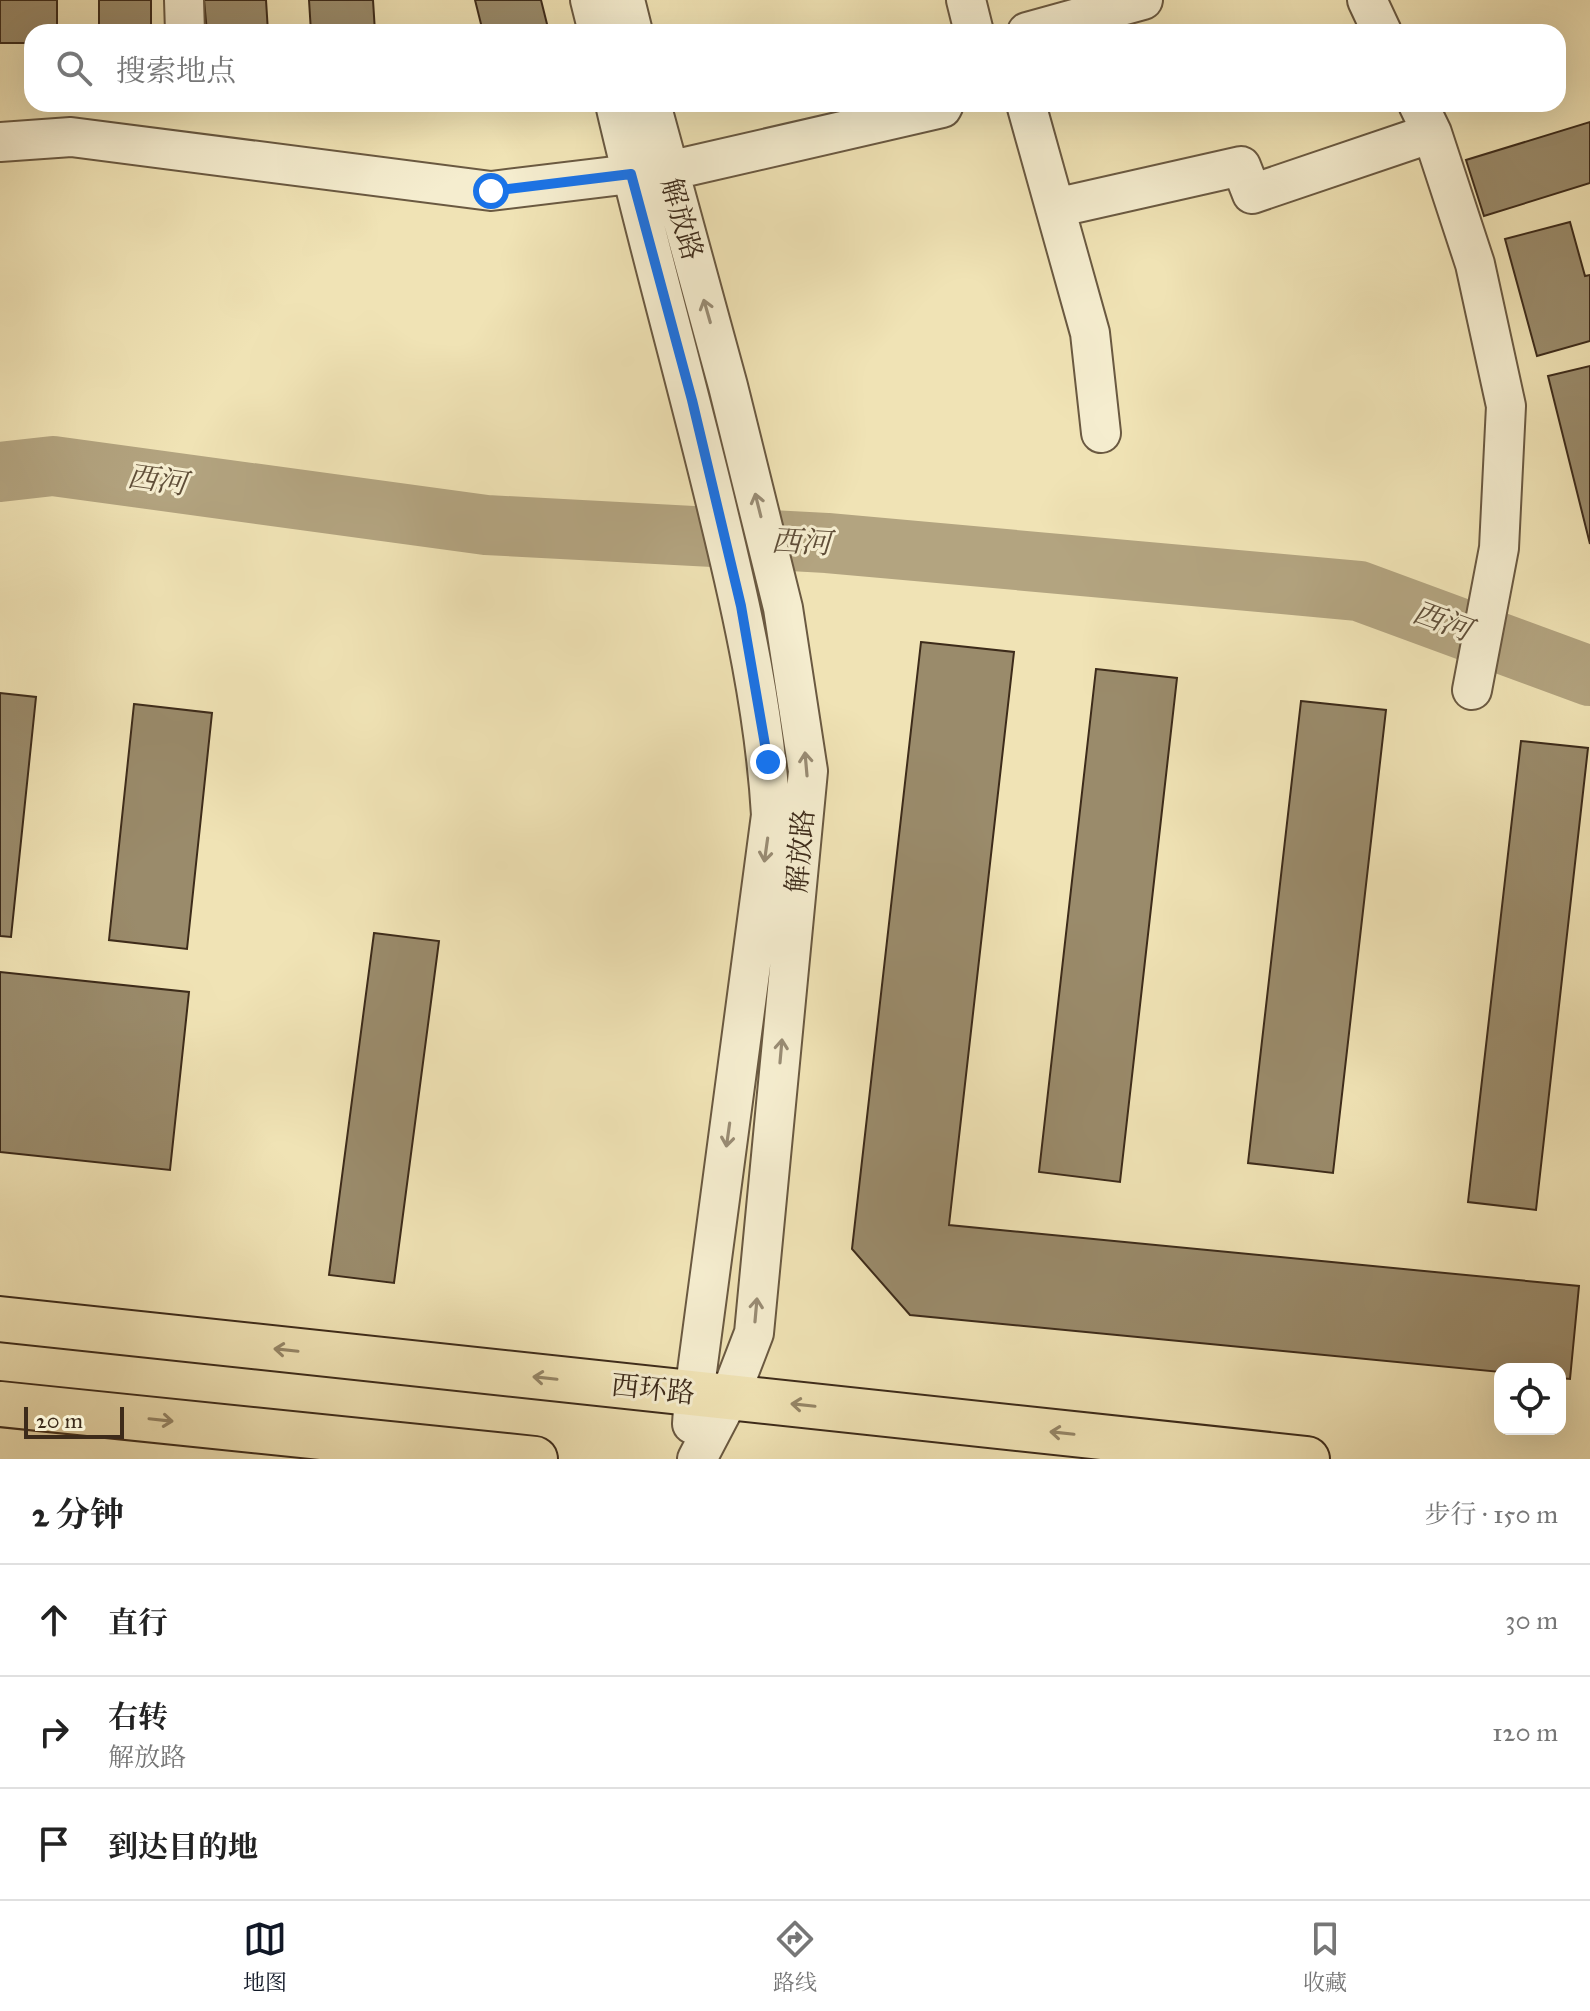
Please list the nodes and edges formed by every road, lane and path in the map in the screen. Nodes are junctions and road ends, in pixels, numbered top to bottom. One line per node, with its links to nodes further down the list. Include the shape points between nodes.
1 (184, 0): 7 (street)
2 (590, 0): 8 (street)
3 (625, 0): 9 (street)
4 (966, 0): 10 (street)
5 (1143, 0): 11 (street)
6 (1367, 0): 12 (street)
7 (185, 24)
8 (596, 24)
9 (631, 24)
10 (972, 24)
11 (1056, 24)
12 (1378, 24)
13 (619, 112): 19 (street, 解放路)
14 (651, 112): 19 (street, 解放路)
15 (924, 112): 19 (street)
16 (1028, 112): 20 (street)
17 (1425, 119): 20 (street, via 1252,194 1241,166); 22 (street, via 1475,264 1506,406 1499,548)
18 (0, 142): 19 (street, via 71,137 491,191)
19 (650, 173): 24 (street, 解放路, one-way to 24, via 692,400 741,606 768,762 771,815); 24 (street, 解放路, one-way to 19, via 754,1333 808,771 783,608 728,386)
20 (1055, 208): 21 (street, via 1090,333)
21 (1101, 433)
22 (1472, 690)
23 (0, 1319): 24 (main road, 西环路, one-way to 23)
24 (711, 1396): 27 (street, 解放路); 28 (street, 解放路); 29 (main road, 西环路, one-way to 24)
25 (0, 1404): 26 (main road, one-way to 26)
26 (535, 1459)
27 (690, 1459)
28 (697, 1459)
29 (1307, 1459)

